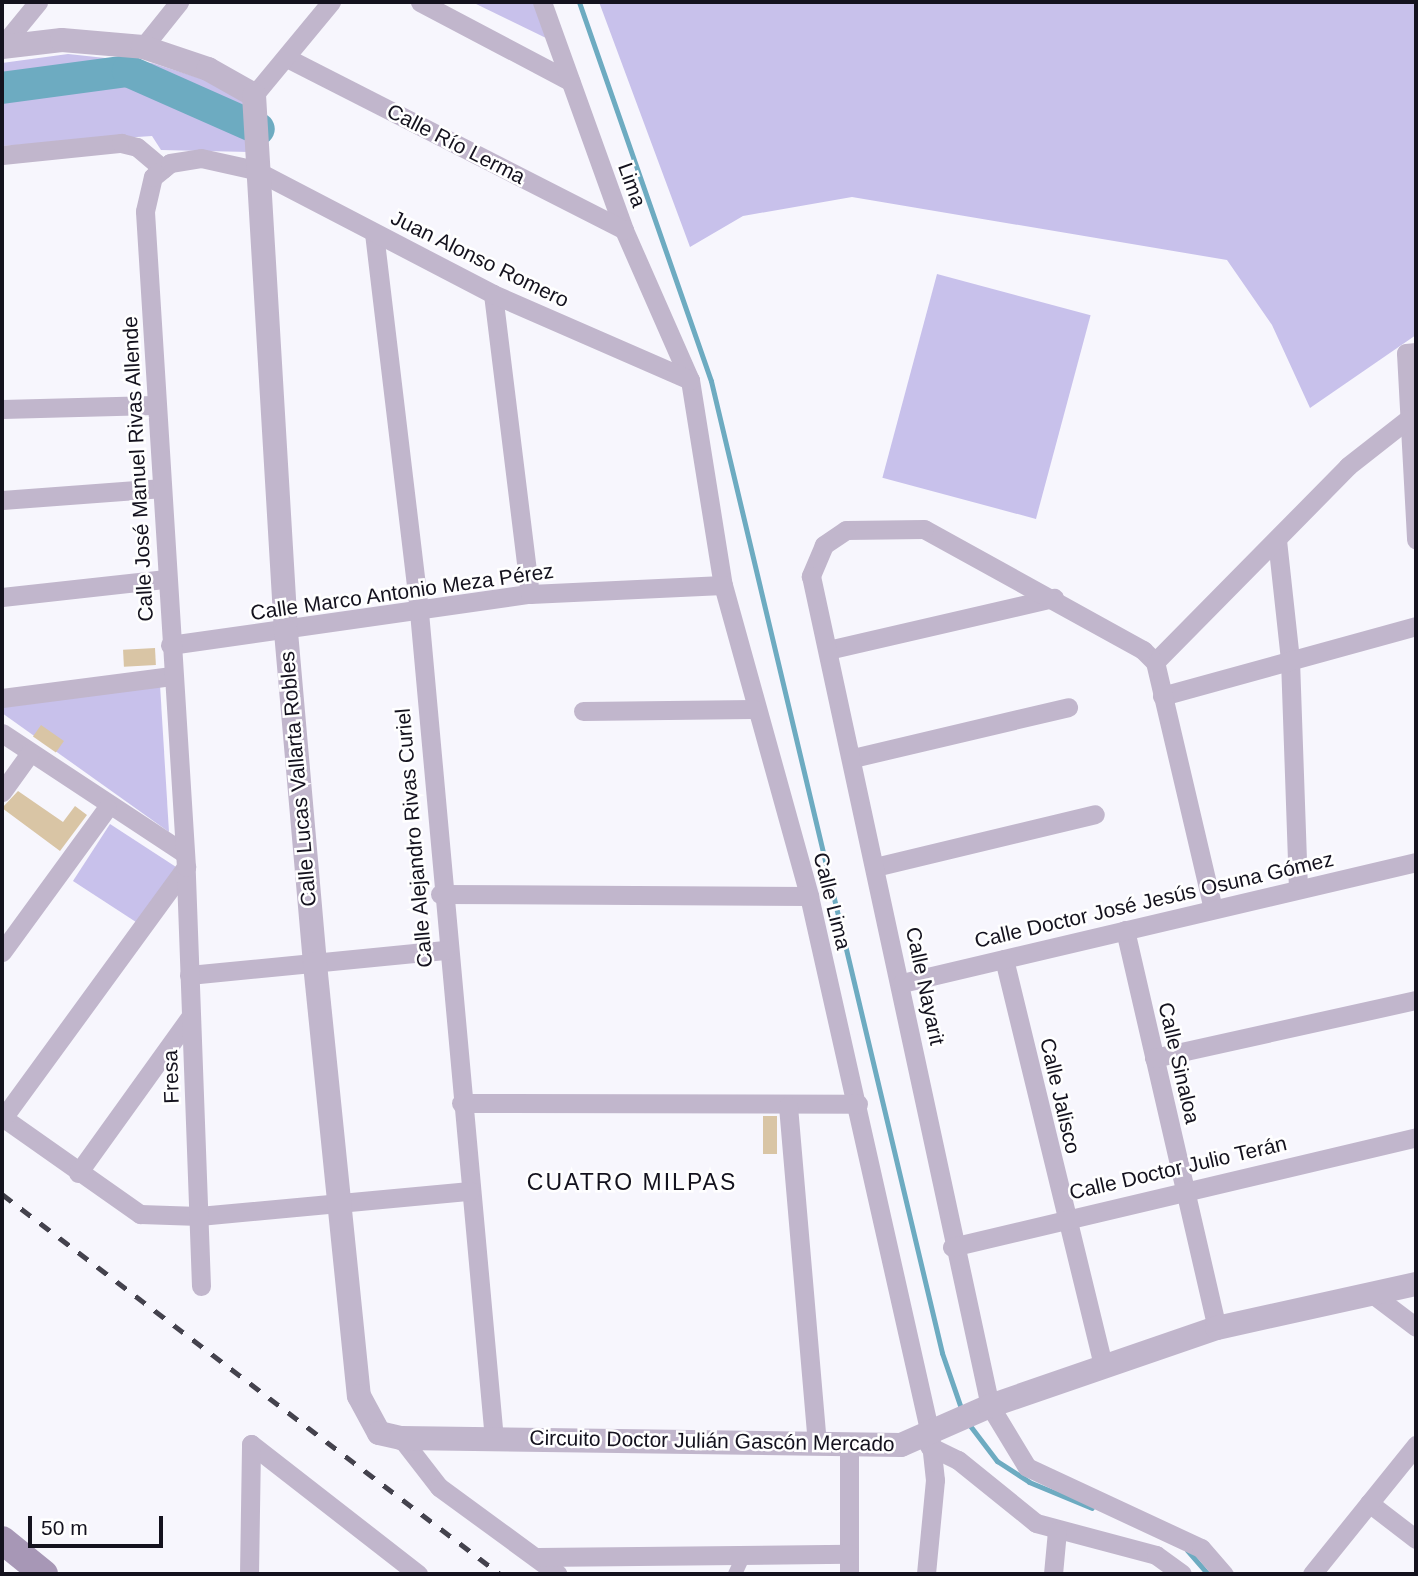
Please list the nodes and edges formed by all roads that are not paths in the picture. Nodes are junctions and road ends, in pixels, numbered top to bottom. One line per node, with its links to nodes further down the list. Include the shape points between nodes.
1 (38, 2): 6 (street)
2 (178, 2): 7 (street)
3 (331, 2): 8 (street)
4 (420, 2): 9 (street)
5 (542, 2): 9 (street, Lima)
6 (2, 46): 7 (street, via 62,40)
7 (143, 47): 10 (street, via 208,69)
8 (288, 58): 10 (street); 14 (street, Calle Río Lerma)
9 (570, 81): 14 (street, Lima)
10 (254, 95): 13 (street, Calle Lucas Vallarta Robles)
11 (2, 155): 12 (street, via 121,143 138,147)
12 (163, 169): 13 (street, via 201,158); 19 (street, Calle José Manuel Rivas Allende, via 153,177 145,211)
13 (255, 170): 15 (street, Juan Alonso Romero); 33 (street, Calle Lucas Vallarta Robles)
14 (624, 230): 18 (street, Lima)
15 (374, 233): 16 (street, Juan Alonso Romero); 31 (street, Calle Alejandro Rivas Curiel)
16 (493, 294): 18 (street, Juan Alonso Romero); 28 (street)
17 (1411, 353): 21 (street)
18 (690, 380): 27 (street, Calle Lima)
19 (154, 405): 20 (street); 22 (street, Calle José Manuel Rivas Allende)
20 (2, 409)
21 (1408, 419): 24 (street, via 1348,466); 25 (street)
22 (160, 488): 23 (street); 26 (street, Calle José Manuel Rivas Allende)
23 (2, 500)
24 (1277, 540): 36 (street); 37 (street)
25 (1416, 540)
26 (166, 579): 29 (street); 34 (street, Calle José Manuel Rivas Allende)
27 (723, 585): 28 (street, Calle Marco Antonio Meza Pérez); 42 (street, Calle Lima)
28 (530, 594): 31 (street, Calle Marco Antonio Meza Pérez)
29 (2, 597)
30 (1054, 598): 35 (street); 35 (street, Calle Nayarit, via 923,529 885,525 846,530 824,545 811,576); 37 (street)
31 (419, 612): 33 (street, Calle Marco Antonio Meza Pérez); 54 (street, Calle Alejandro Rivas Curiel)
32 (1416, 626): 36 (street)
33 (286, 632): 34 (street, Calle Marco Antonio Meza Pérez); 61 (street, Calle Lucas Vallarta Robles)
34 (170, 645): 38 (street, Calle José Manuel Rivas Allende)
35 (828, 650): 46 (street, Calle Nayarit)
36 (1290, 660): 39 (street); 53 (street)
37 (1155, 662): 39 (street)
38 (172, 676): 40 (street); 50 (street, Calle José Manuel Rivas Allende)
39 (1162, 696): 56 (street)
40 (2, 698)
41 (1068, 706): 46 (street)
42 (753, 709): 43 (street); 55 (street, Calle Lima)
43 (583, 711)
44 (2, 733): 45 (street)
45 (30, 753): 47 (street); 48 (street)
46 (853, 758): 52 (street, Calle Nayarit)
47 (2, 792)
48 (107, 808): 50 (street); 59 (street)
49 (1095, 814): 52 (street)
50 (185, 860): 62 (street, Fresa); 70 (street)
51 (1416, 862): 53 (street, Calle Doctor José Jesús Osuna Gómez)
52 (876, 867): 63 (street, Calle Nayarit)
53 (1298, 889): 56 (street, Calle Doctor José Jesús Osuna Gómez)
54 (440, 894): 55 (street); 58 (street, Calle Alejandro Rivas Curiel)
55 (809, 896): 68 (street, Calle Lima)
56 (1213, 909): 57 (street, Calle Doctor José Jesús Osuna Gómez)
57 (1125, 930): 60 (street, Calle Doctor José Jesús Osuna Gómez); 66 (street, Calle Sinaloa)
58 (445, 950): 61 (street); 67 (street, Calle Alejandro Rivas Curiel)
59 (2, 952)
60 (1004, 959): 63 (street, Calle Doctor José Jesús Osuna Gómez); 77 (street, Calle Jalisco)
61 (314, 964): 62 (street); 75 (street, Calle Lucas Vallarta Robles)
62 (189, 975): 65 (street, Fresa)
63 (902, 982): 78 (street, Calle Nayarit)
64 (1416, 1000): 66 (street)
65 (191, 1016): 72 (street); 76 (street, Fresa)
66 (1154, 1058): 73 (street, Calle Sinaloa)
67 (461, 1103): 69 (street); 74 (street, Calle Alejandro Rivas Curiel)
68 (858, 1104): 69 (street); 86 (street, Calle Lima)
69 (788, 1106): 89 (street)
70 (2, 1118): 72 (street)
71 (1416, 1137): 73 (street, Calle Doctor Julio Terán)
72 (78, 1173): 76 (street, via 131,1212)
73 (1185, 1189): 77 (street, Calle Doctor Julio Terán); 83 (street, Calle Sinaloa)
74 (470, 1191): 75 (street); 88 (street, Calle Alejandro Rivas Curiel)
75 (340, 1204): 76 (street); 87 (street, Calle Lucas Vallarta Robles, via 359,1396 379,1433)
76 (199, 1216): 80 (street, Fresa)
77 (1066, 1218): 78 (street, Calle Doctor Julio Terán); 84 (street, Calle Jalisco)
78 (952, 1247): 85 (street, Calle Nayarit)
79 (1416, 1284): 81 (street, Circuito Doctor Julián Gascón Mercado)
80 (201, 1286)
81 (1371, 1293): 82 (street); 83 (street, Circuito Doctor Julián Gascón Mercado)
82 (1416, 1327)
83 (1217, 1328): 84 (street, Circuito Doctor Julián Gascón Mercado)
84 (1104, 1366): 85 (street, Circuito Doctor Julián Gascón Mercado)
85 (986, 1408): 86 (street, Circuito Doctor Julián Gascón Mercado); 107 (street, Calle Nayarit, via 1027,1467 1201,1548)
86 (936, 1435): 90 (street, Circuito Doctor Julián Gascón Mercado, via 901,1445); 93 (street); 104 (street, Calle Lima)
87 (401, 1438): 88 (street, Circuito Doctor Julián Gascón Mercado); 97 (street, via 439,1487)
88 (494, 1439): 89 (street, Circuito Doctor Julián Gascón Mercado)
89 (817, 1444): 90 (street, Circuito Doctor Julián Gascón Mercado)
90 (849, 1444): 96 (street)
91 (1416, 1445): 92 (street)
92 (1369, 1503): 94 (street); 108 (street)
93 (1057, 1531): 105 (street); 106 (street, via 1156,1555)
94 (1416, 1539)
95 (2, 1540): 99 (main road)
96 (849, 1554): 98 (street); 103 (street)
97 (538, 1557): 98 (street); 102 (street)
98 (738, 1567)
99 (44, 1574)
100 (248, 1574): 101 (street, via 251,1444)
101 (418, 1574)
102 (558, 1574)
103 (849, 1574)
104 (926, 1574)
105 (1053, 1574)
106 (1182, 1574)
107 (1224, 1574)
108 (1312, 1574)

